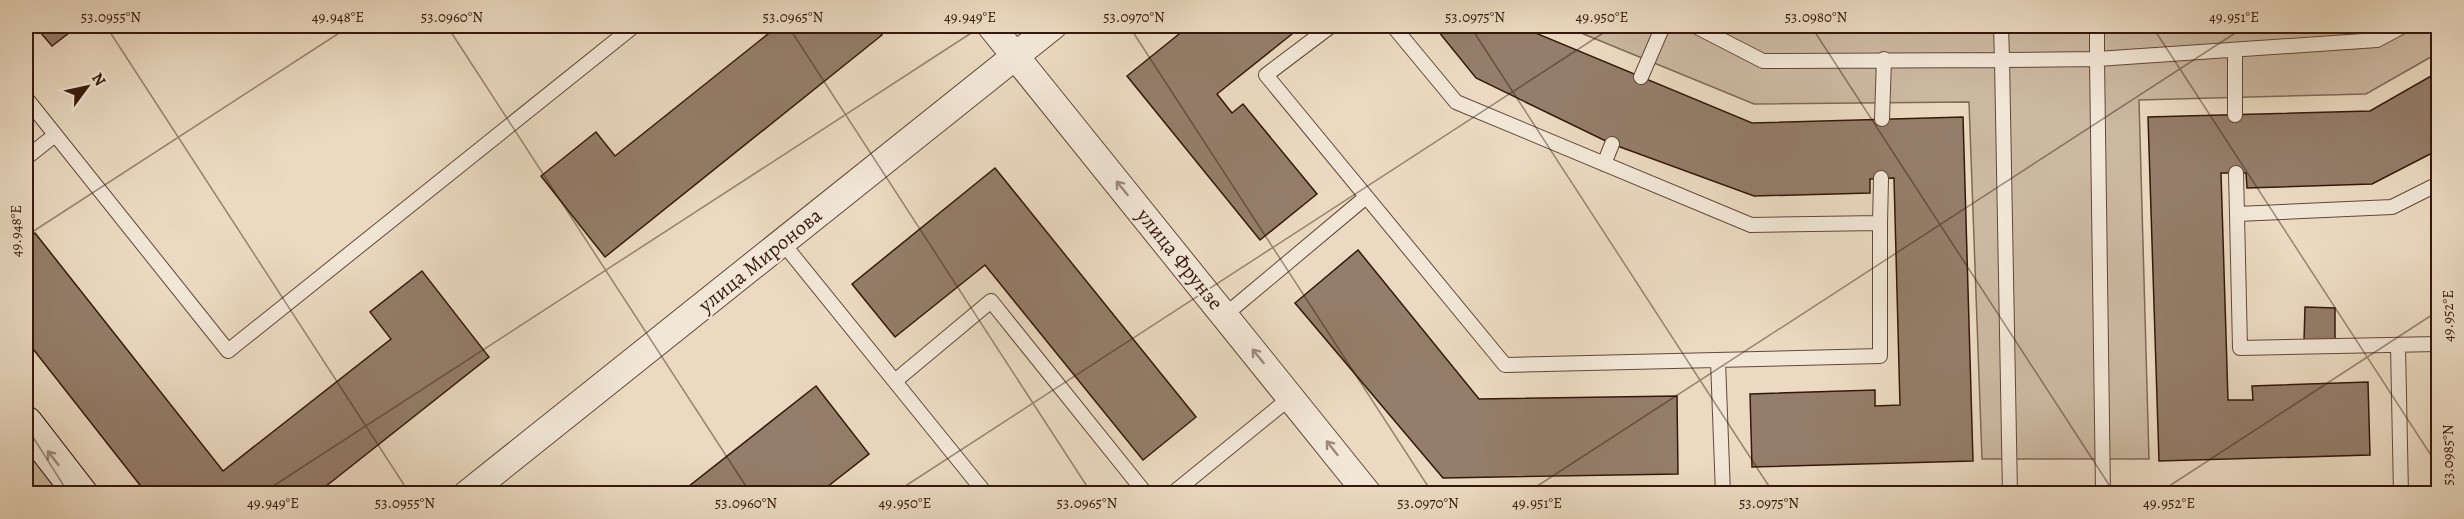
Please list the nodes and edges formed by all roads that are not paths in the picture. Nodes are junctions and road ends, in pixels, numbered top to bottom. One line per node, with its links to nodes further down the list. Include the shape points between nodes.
1 (634, 26): 20 (lane, via 228,351)
2 (991, 26): 12 (street, улица Фрунзе)
3 (1053, 26): 12 (street, улица Миронова)
4 (1331, 26): 27 (lane, via 1266,75)
5 (1393, 26): 23 (lane, via 1455,102)
6 (1663, 26): 16 (lane)
7 (1695, 26): 13 (lane, via 1763,61)
8 (2001, 26): 15 (lane)
9 (2097, 26): 14 (lane)
10 (2403, 26): 11 (lane, via 2377,40)
11 (2235, 51): 14 (lane); 18 (lane)
12 (1015, 56): 30 (street, улица Миронова); 31 (street, улица Фрунзе, one-way to 12)
13 (1884, 59): 15 (lane); 19 (lane)
14 (2097, 59): 15 (lane); 46 (lane)
15 (2002, 60): 45 (lane)
16 (1641, 77)
17 (26, 98): 20 (lane)
18 (2235, 115)
19 (1882, 119)
20 (55, 135): 22 (lane)
21 (1612, 144): 23 (lane)
22 (26, 158)
23 (1604, 164): 29 (lane, via 1751,225)
24 (2236, 173): 28 (lane)
25 (1881, 178): 29 (lane)
26 (2439, 184): 28 (lane, via 2392,207)
27 (1366, 197): 31 (lane); 34 (lane, via 1505,365)
28 (2237, 214): 33 (lane, via 2240,348)
29 (1880, 223): 34 (lane, via 1880,356)
30 (782, 242): 35 (lane); 39 (street, улица Миронова)
31 (1226, 315): 36 (street, улица Фрунзе, one-way to 31)
32 (2439, 344): 33 (lane)
33 (2398, 346): 47 (lane)
34 (1718, 361): 44 (lane)
35 (895, 381): 40 (lane); 41 (lane, via 991,301)
36 (1291, 397): 42 (lane); 43 (street, улица Фрунзе, one-way to 36)
37 (26, 423): 38 (main road, one-way to 37)
38 (81, 494)
39 (467, 494)
40 (986, 494)
41 (1146, 494)
42 (1172, 494)
43 (1368, 494)
44 (1723, 494)
45 (2010, 494)
46 (2103, 494)
47 (2400, 494)

